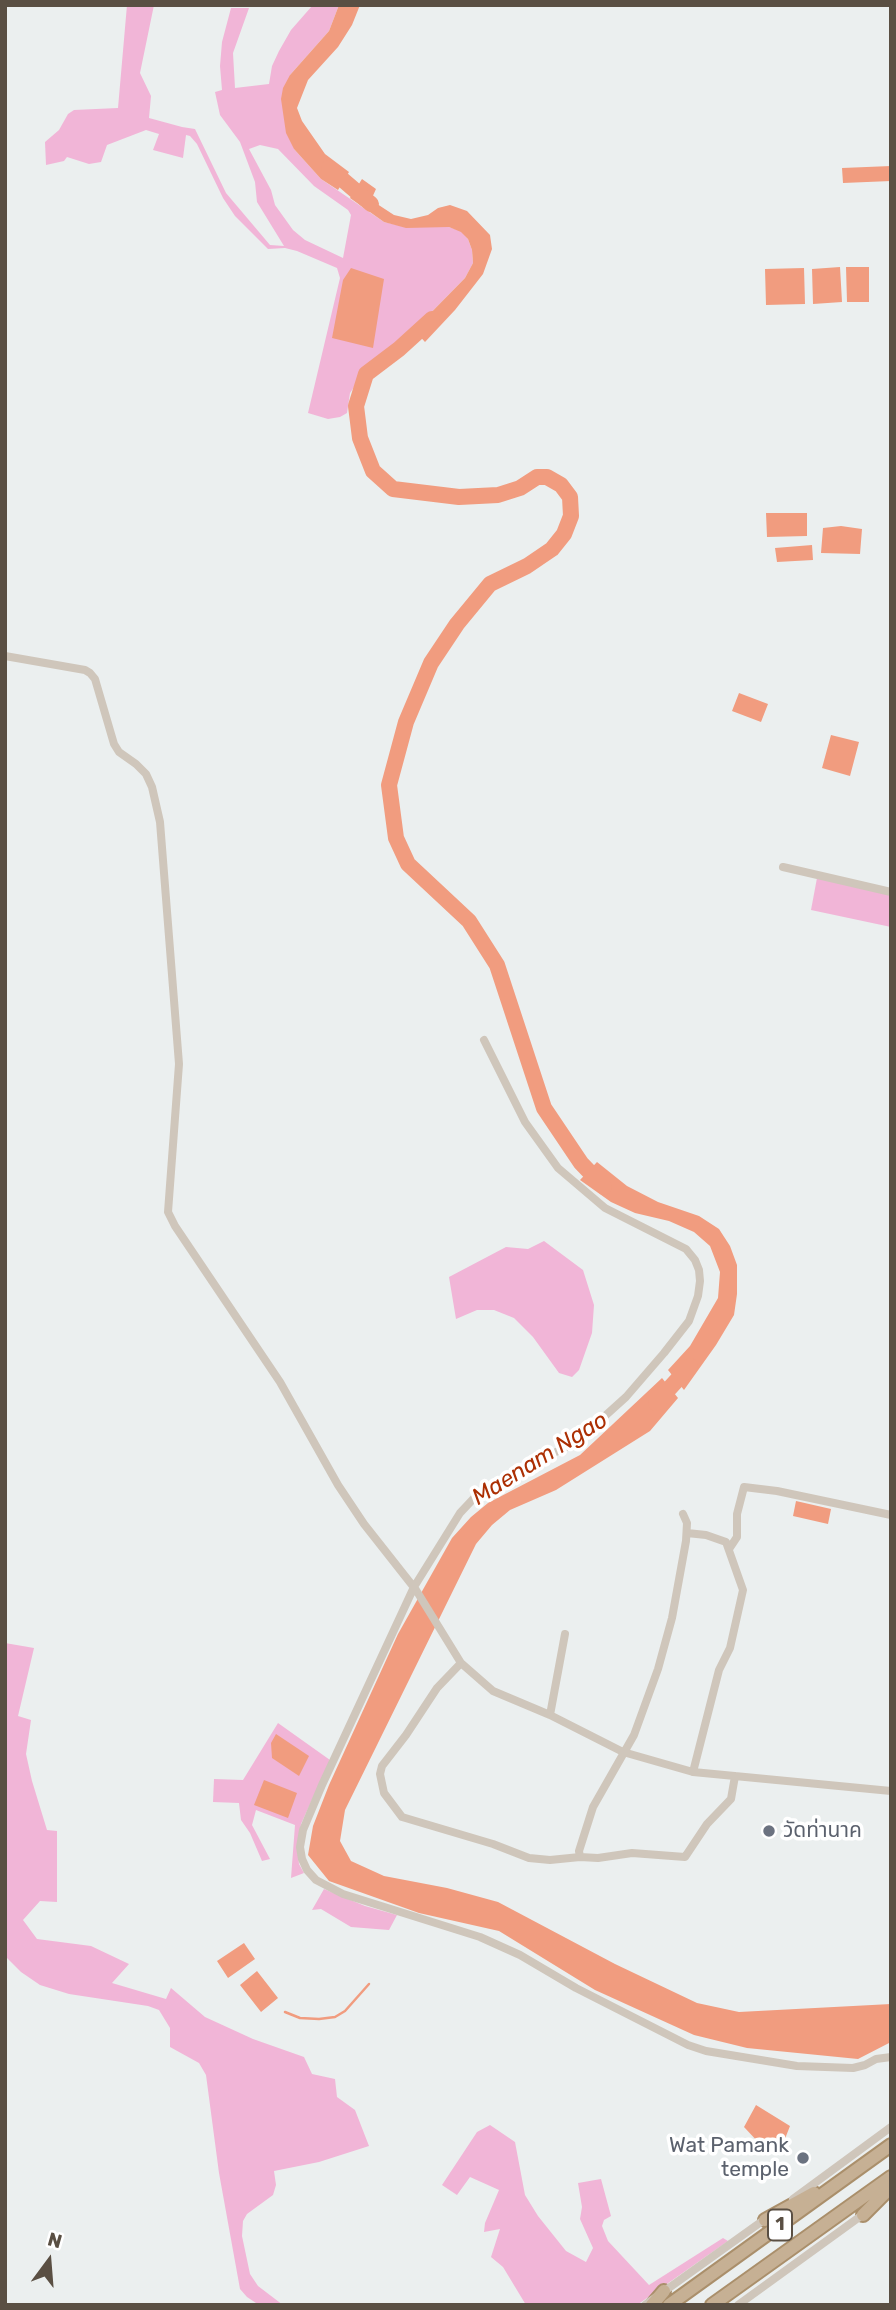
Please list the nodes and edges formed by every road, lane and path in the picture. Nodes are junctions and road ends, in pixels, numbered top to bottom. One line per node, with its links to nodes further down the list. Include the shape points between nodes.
1 (5, 656): 9 (street, via 90,673 114,744 146,774 160,822 180,1064 168,1212 280,1382 338,1485)
2 (783, 867): 3 (street)
3 (891, 892)
4 (484, 1040): 9 (street, via 525,1122 558,1168 604,1208 686,1249 695,1260 700,1281 690,1321 626,1397 576,1443 518,1470 470,1502)
5 (683, 1514): 7 (street)
6 (891, 1515): 8 (street, via 744,1486 737,1537)
7 (687, 1533): 8 (street, via 719,1539); 13 (street, via 658,1669 634,1735)
8 (729, 1549): 14 (street, via 743,1590)
9 (415, 1589): 11 (street); 18 (street, via 303,1830 302,1859 316,1880 343,1895 503,1947 576,1989 706,2052 797,2066 860,2067)
10 (565, 1634): 12 (street)
11 (461, 1663): 12 (street, via 493,1691); 17 (street, via 437,1688 382,1766 384,1793 391,1805 402,1817 529,1858)
12 (550, 1715): 13 (street)
13 (623, 1752): 14 (street); 17 (street, via 593,1807)
14 (693, 1772): 15 (street)
15 (735, 1776): 16 (street); 17 (street, via 731,1799 685,1857 632,1853)
16 (891, 1791)
17 (580, 1857)
18 (891, 2057)
19 (891, 2127): 26 (street)
20 (891, 2145): 21 (highway, 1)
21 (862, 2166): 26 (highway); 30 (highway, 1)
22 (891, 2177): 31 (highway, 1)
23 (891, 2187): 25 (highway)
24 (891, 2196): 25 (street)
25 (863, 2215): 32 (street)
26 (765, 2220): 27 (street)
27 (664, 2291): 28 (street); 29 (highway)
28 (645, 2305)
29 (652, 2305)
30 (669, 2305)
31 (712, 2305)
32 (738, 2305)

